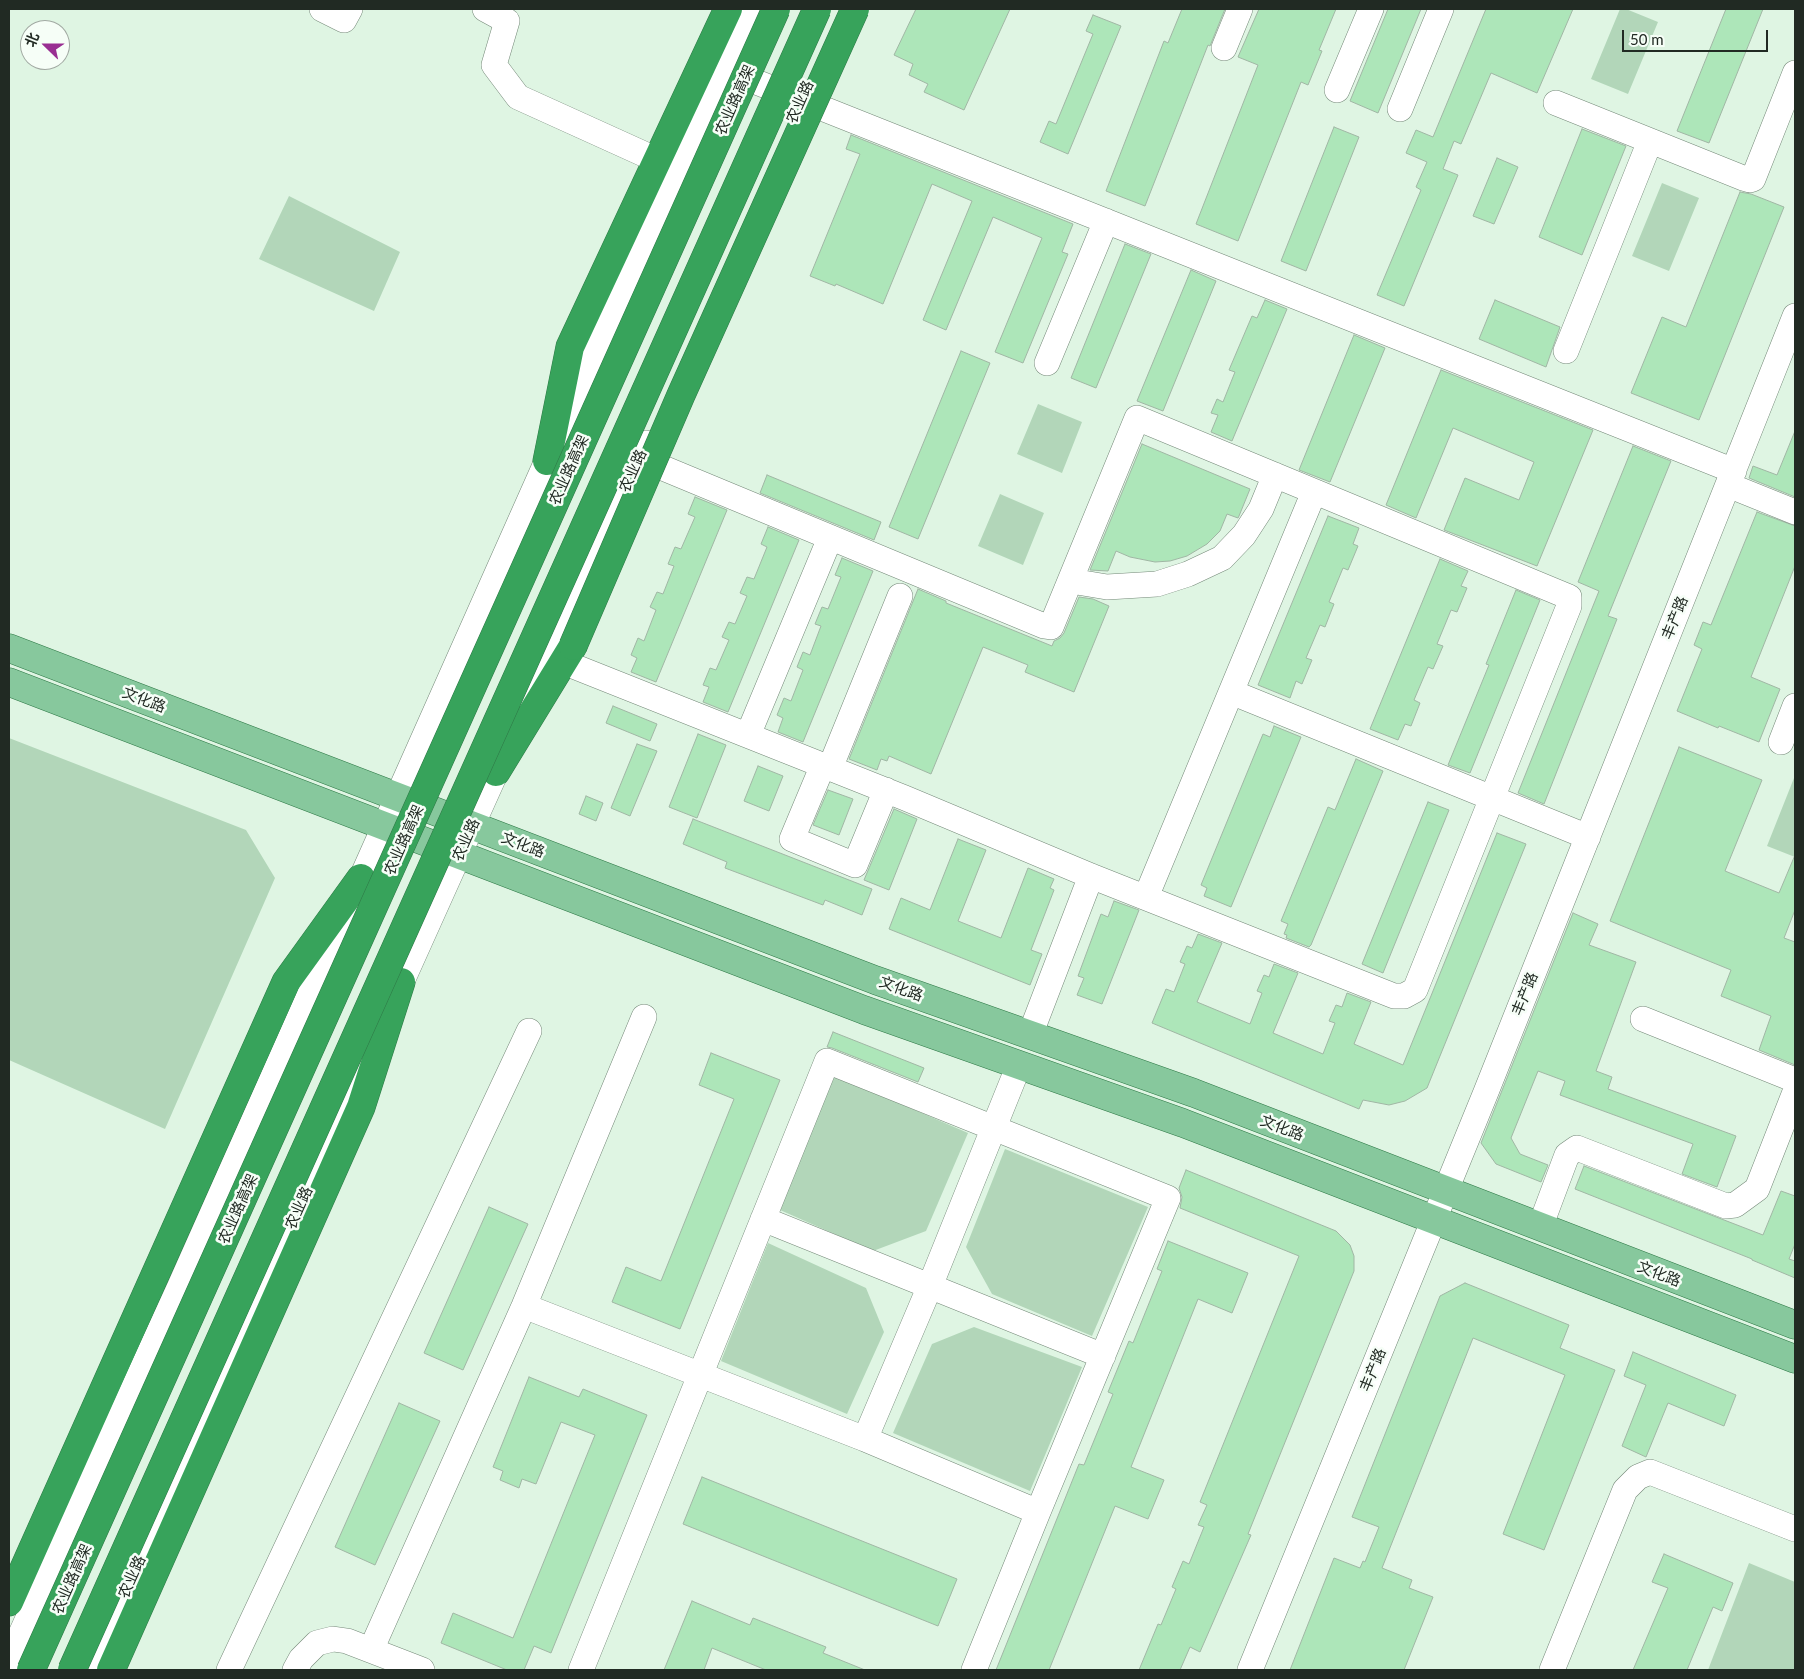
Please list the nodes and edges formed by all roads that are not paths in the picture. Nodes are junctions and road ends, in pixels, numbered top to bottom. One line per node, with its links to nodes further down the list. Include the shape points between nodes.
1 (322, 9): 2 (street, via 344,20)
2 (350, 9)
3 (485, 9): 21 (street, via 507,21 494,65 518,97)
4 (728, 9): 21 (highway)
5 (748, 9): 14 (street)
6 (776, 9): 80 (highway, 农业路高架, bridge)
7 (817, 9): 81 (highway, bridge)
8 (842, 9): 17 (street, 农业路)
9 (855, 9): 37 (highway, bridge)
10 (1240, 9): 13 (street)
11 (1371, 9): 16 (street)
12 (1441, 9): 19 (street)
13 (1224, 48)
14 (722, 68): 17 (street); 28 (street)
15 (1792, 89): 20 (street, via 1750,180)
16 (1337, 90)
17 (801, 100): 22 (street); 27 (street, 农业路)
18 (1556, 103): 20 (street)
19 (1400, 110)
20 (1650, 141): 24 (street)
21 (657, 160): 28 (highway, via 570,347)
22 (1106, 221): 25 (street); 30 (street)
23 (1795, 316): 26 (street, 丰产路)
24 (1566, 351)
25 (1047, 363)
26 (1785, 372): 30 (street, 丰产路)
27 (638, 458): 33 (street); 44 (street, 农业路)
28 (547, 461): 46 (street)
29 (1276, 475): 31 (street); 34 (street, via 1249,529 1222,558 1156,584 1108,587); 34 (street, via 1138,418)
30 (1731, 478): 32 (street); 50 (street, 丰产路)
31 (1314, 492): 39 (street); 47 (street, via 1570,597)
32 (1795, 512)
33 (830, 538): 34 (street, via 1044,626 1051,627); 41 (street)
34 (1071, 581)
35 (900, 596): 43 (street)
36 (9, 648): 46 (main road, 文化路)
37 (568, 654): 41 (street); 44 (highway)
38 (9, 682): 48 (main road, 文化路)
39 (1231, 692): 47 (street); 54 (street)
40 (1795, 706): 42 (street)
41 (748, 735): 43 (street)
42 (1781, 742)
43 (827, 766): 45 (street); 45 (street, via 792,839 855,865)
44 (496, 772): 49 (street, 农业路)
45 (886, 790): 52 (street)
46 (397, 797): 48 (street); 49 (main road, 文化路)
47 (1492, 798): 50 (street); 54 (street, via 1415,990 1404,996 1394,996)
48 (384, 826): 51 (main road, 文化路); 53 (street)
49 (472, 826): 51 (street, 农业路); 59 (main road, 文化路)
50 (1588, 837): 64 (street, 丰产路)
51 (459, 855): 55 (street, 农业路); 60 (main road, 文化路)
52 (1091, 876): 54 (street); 59 (street)
53 (362, 878): 77 (highway, via 286,982); 79 (street)
54 (1146, 897)
55 (402, 982): 82 (street, 农业路); 83 (highway, via 361,1107)
56 (644, 1017): 69 (street)
57 (1643, 1019): 61 (street)
58 (529, 1031): 84 (street)
59 (1030, 1036): 64 (main road, 文化路, via 1194,1094)
60 (1019, 1065): 63 (street); 66 (main road, 文化路, via 1183,1123)
61 (1795, 1080)
62 (1795, 1092): 67 (street, via 1757,1189 1735,1205 1726,1206 1577,1148 1567,1155)
63 (993, 1128): 65 (street, via 827,1061); 68 (street); 71 (street, via 1168,1198)
64 (1446, 1191): 66 (street, 丰产路); 67 (main road, 文化路)
65 (763, 1219): 68 (street); 73 (street)
66 (1434, 1220): 72 (main road, 文化路); 89 (street, 丰产路)
67 (1540, 1228): 70 (main road, 文化路)
68 (930, 1286): 71 (street); 74 (street)
69 (524, 1306): 73 (street); 78 (street)
70 (1795, 1325)
71 (1103, 1356): 75 (street)
72 (1795, 1359)
73 (700, 1376): 74 (street); 87 (street)
74 (865, 1439): 75 (street)
75 (1038, 1512): 88 (street)
76 (1795, 1529): 90 (street, via 1650,1472 1638,1477 1625,1490)
77 (9, 1602)
78 (371, 1650): 85 (street, via 347,1641 317,1642); 86 (street)
79 (9, 1660)
80 (31, 1670)
81 (72, 1670)
82 (90, 1670)
83 (111, 1670)
84 (229, 1670)
85 (294, 1670)
86 (422, 1670)
87 (581, 1670)
88 (974, 1670)
89 (1250, 1670)
90 (1552, 1670)

